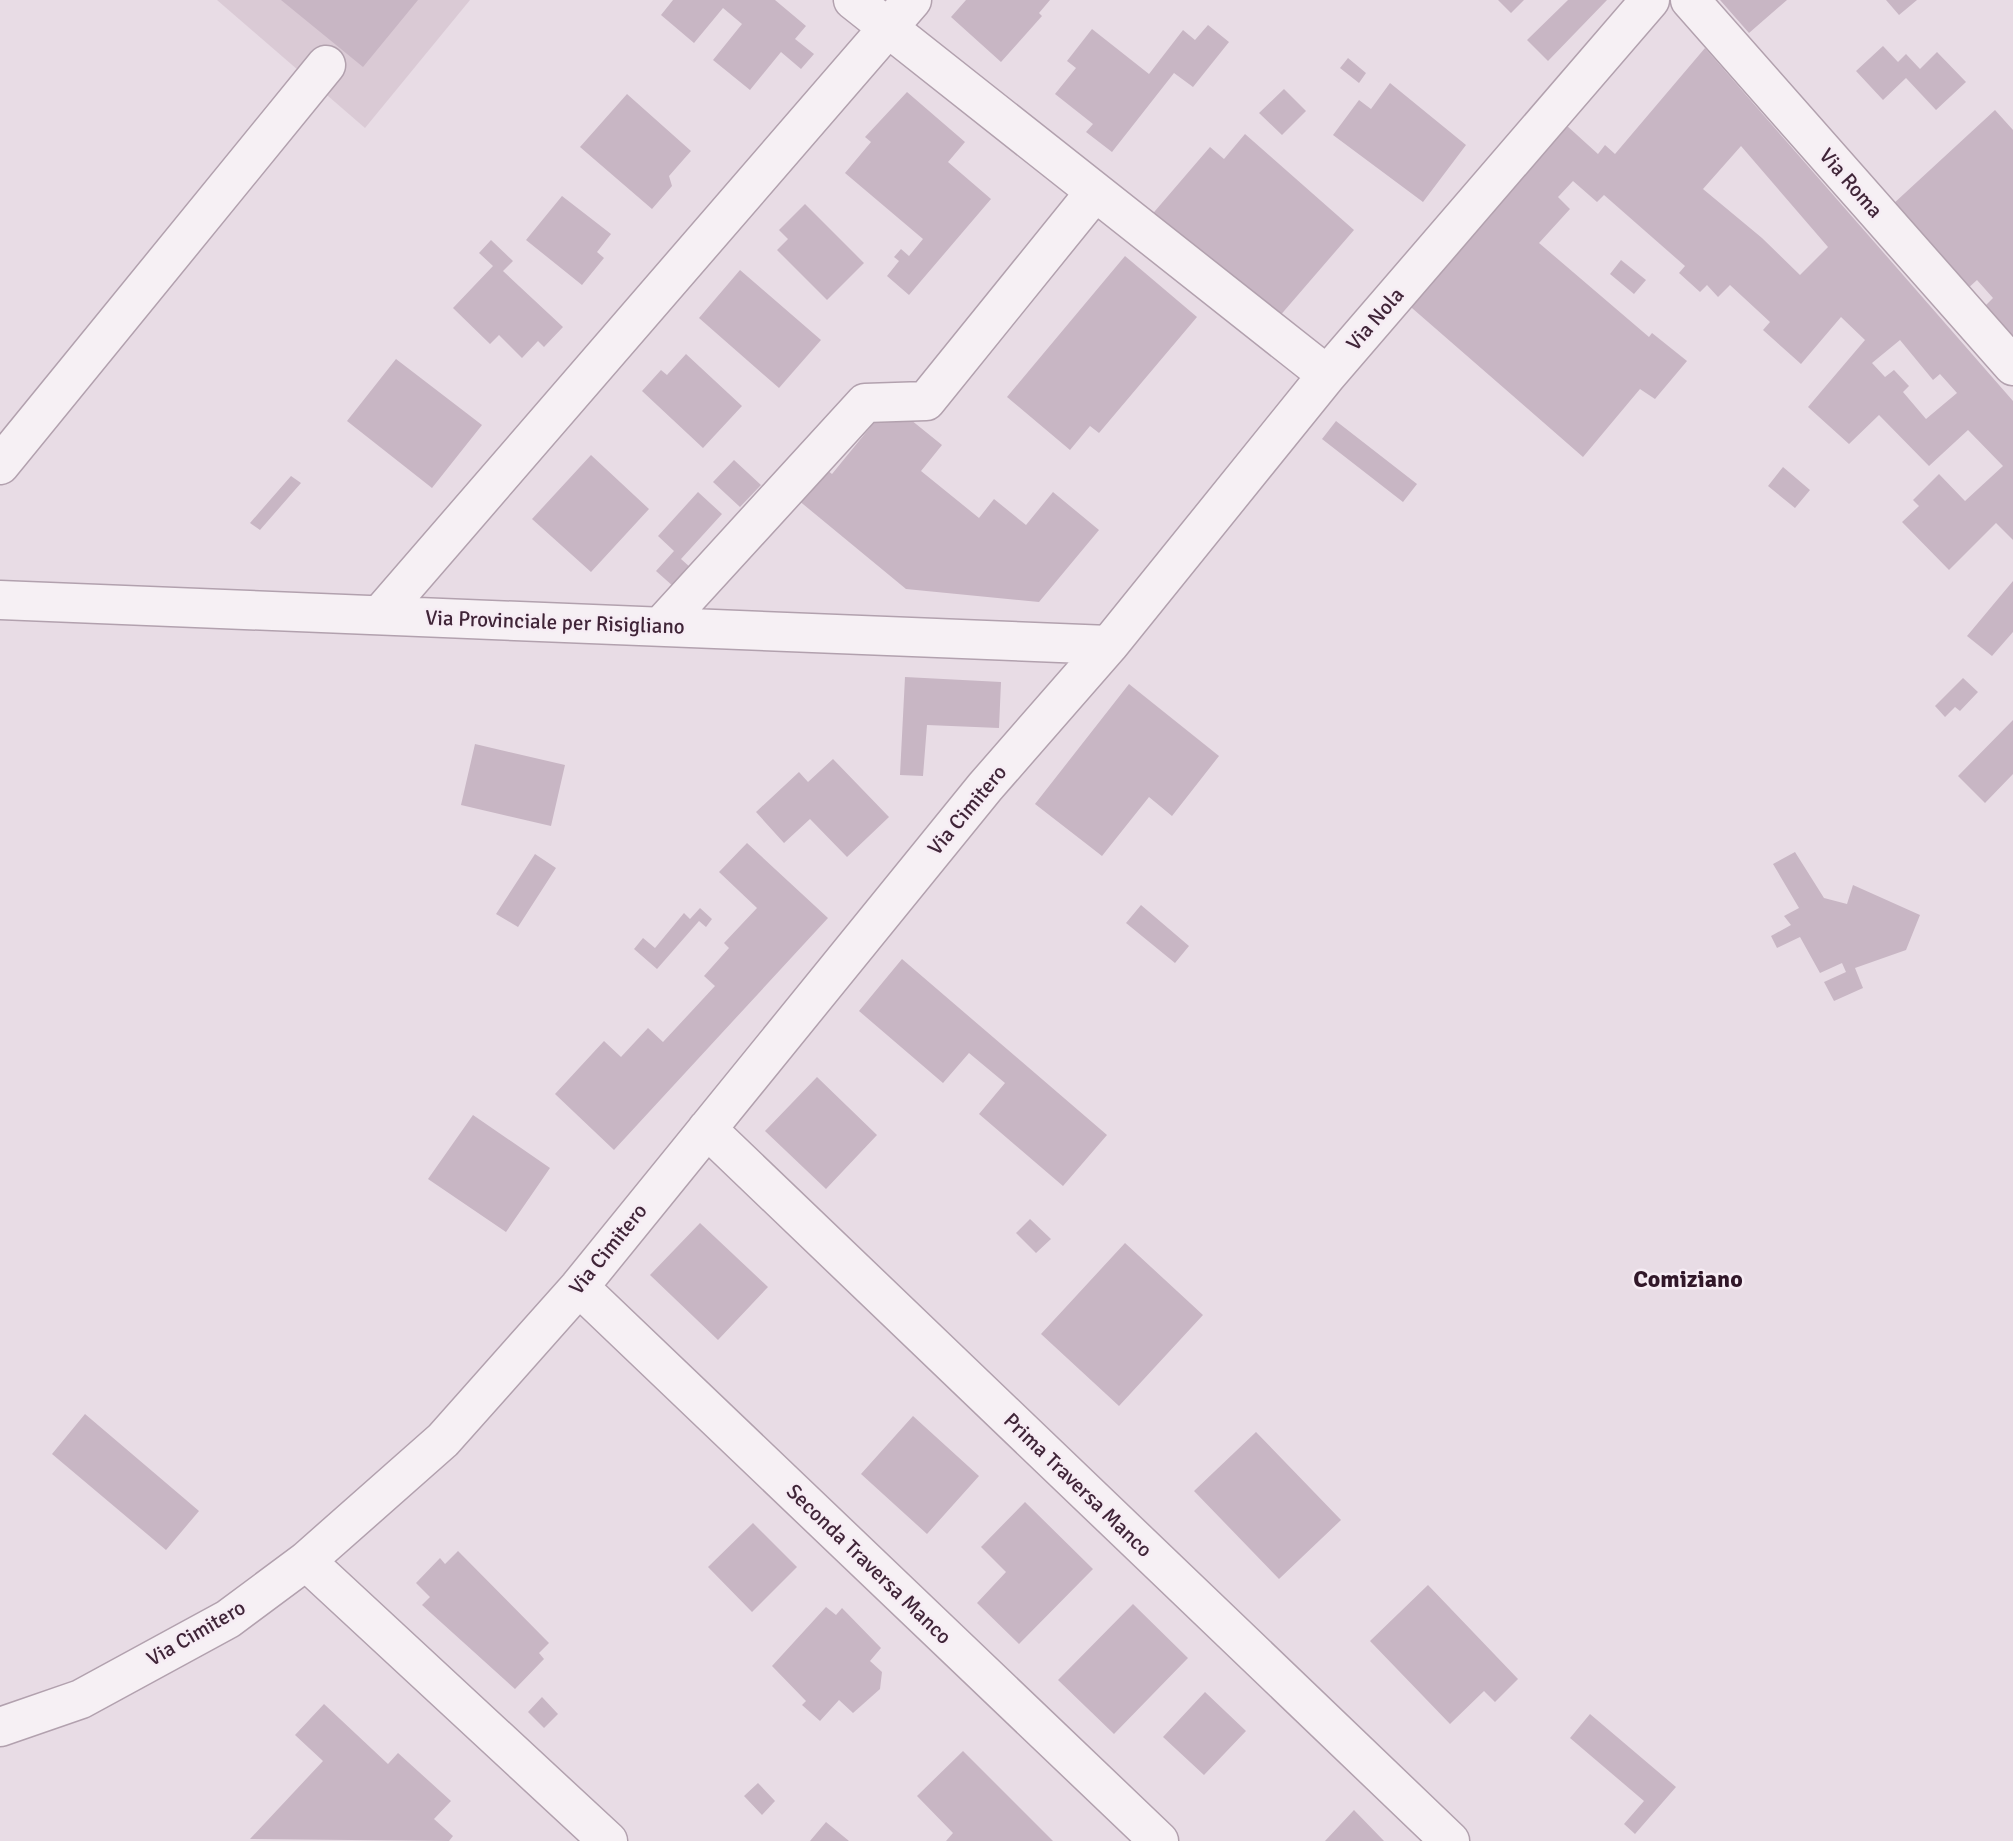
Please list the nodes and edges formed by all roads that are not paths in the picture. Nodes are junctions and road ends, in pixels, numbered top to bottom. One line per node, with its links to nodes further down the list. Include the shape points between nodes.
1 (853, 0): 4 (street)
2 (1650, 0): 8 (street, Via Nola)
3 (1690, 0): 7 (street, Via Roma)
4 (900, 14): 6 (street); 11 (street)
5 (326, 65): 9 (street)
6 (1094, 192): 8 (street); 12 (street, via 926,401 865,403)
7 (2013, 366)
8 (1326, 375): 13 (street, Via Nola)
9 (0, 465)
10 (0, 600): 11 (street, Via Provinciale per Risigliano)
11 (380, 615): 12 (street, Via Provinciale per Risigliano)
12 (661, 626): 13 (street, Via Provinciale per Risigliano)
13 (1109, 645): 14 (street, Via Cimitero, via 985,787)
14 (707, 1129): 15 (street, Via Cimitero); 20 (street, Prima Traversa Manco)
15 (579, 1287): 16 (street, Via Cimitero, via 443,1440); 19 (street, Seconda Traversa Manco)
16 (306, 1561): 17 (street, Via Cimitero, via 228,1619 81,1699); 18 (street)
17 (0, 1727)
18 (608, 1841)
19 (1159, 1841)
20 (1450, 1841)

